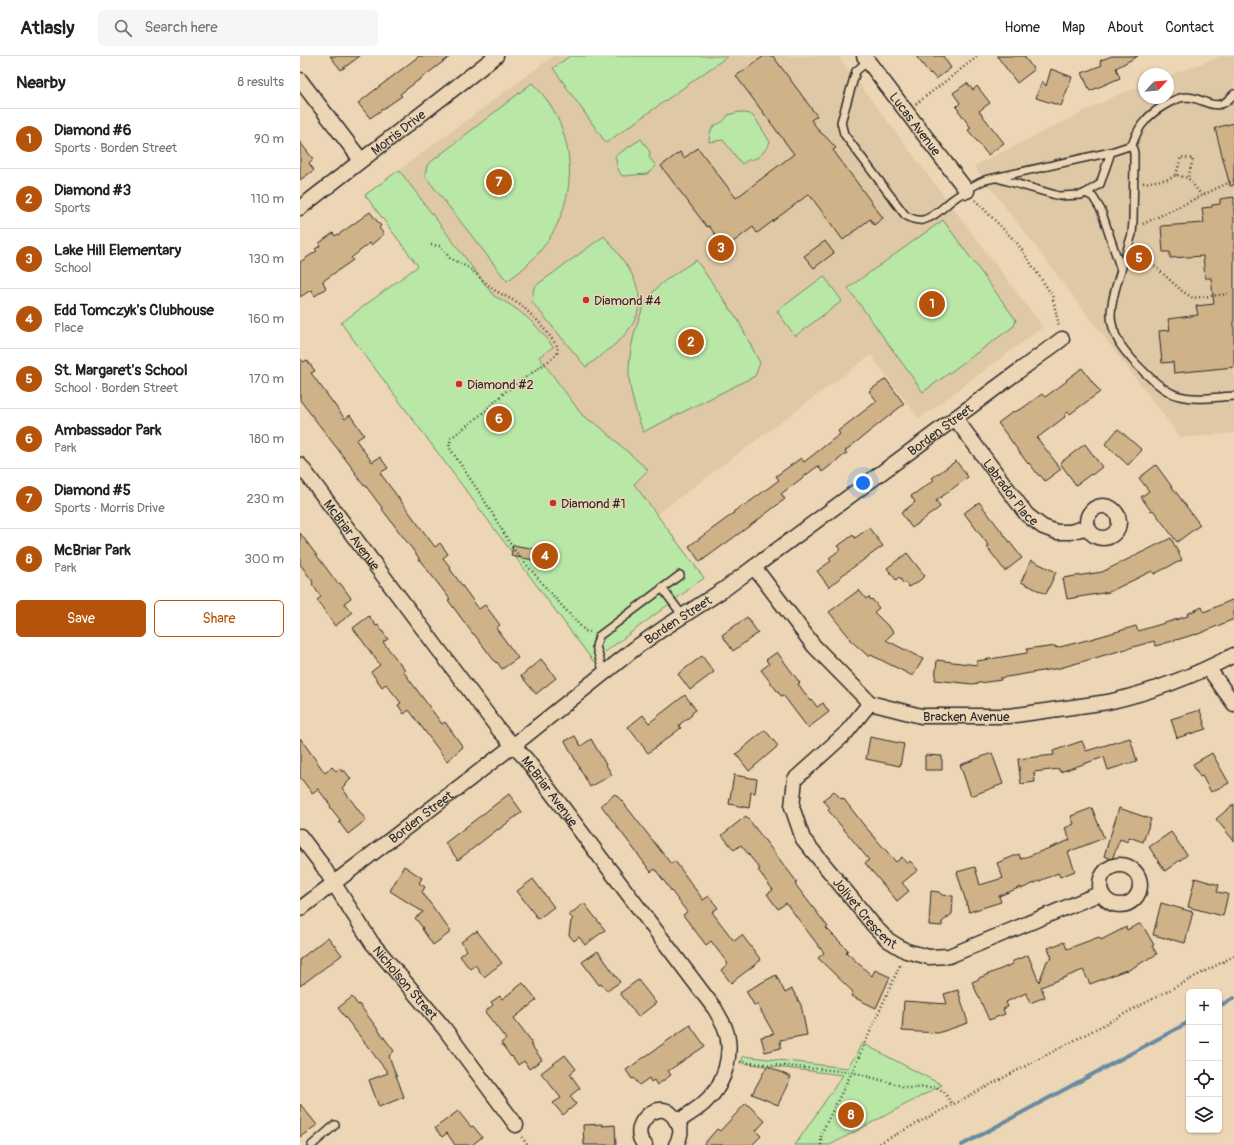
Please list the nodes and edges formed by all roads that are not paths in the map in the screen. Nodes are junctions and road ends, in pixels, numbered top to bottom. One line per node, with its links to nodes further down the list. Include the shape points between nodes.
1 (496, 56): 7 (street, Morris Drive)
2 (866, 59): 9 (street, Lucas Avenue); 9 (lane, via 856,71 842,122 844,134 905,215 922,220)
3 (300, 80): 7 (street)
4 (1234, 94): 5 (lane, via 1220,104 1187,97 1171,102 1145,121)
5 (1132, 145): 6 (lane); 12 (lane, via 1133,221)
6 (1112, 152): 8 (lane); 10 (lane, via 1100,184)
7 (361, 160): 11 (street, Morris Drive)
8 (997, 178): 9 (lane, via 985,180); 10 (lane, via 1059,196)
9 (967, 191)
10 (1086, 193): 12 (lane, via 1101,210)
11 (300, 208)
12 (1120, 270): 14 (lane, via 1111,315 1113,330 1131,357 1162,388 1176,395 1190,398)
13 (1062, 338): 15 (street, Borden Street)
14 (1234, 396)
15 (955, 418): 17 (street, Labrador Place, via 1027,515 1043,527 1057,532 1070,532); 18 (street, Borden Street)
16 (300, 465): 27 (street, McBriar Avenue, via 499,730)
17 (1088, 527)
18 (754, 567): 21 (street, Borden Street); 25 (street, via 814,646)
19 (680, 575): 20 (lane)
20 (662, 588): 21 (lane); 24 (lane, via 599,636 596,646)
21 (683, 616): 24 (street, Borden Street, via 638,646)
22 (1234, 655): 23 (street, Bracken Avenue)
23 (1209, 669): 25 (street, Bracken Avenue, via 1122,699 1009,716 921,716); 26 (street)
24 (604, 674): 27 (street, Borden Street)
25 (870, 703): 30 (street, Jolivet Crescent, via 846,733 796,779 792,807 803,839 888,940 906,951 929,957 949,956)
26 (1234, 704)
27 (514, 745): 29 (street, Borden Street); 32 (street, McBriar Avenue, via 715,1009 725,1029 728,1060 721,1081 708,1100)
28 (300, 836): 29 (street, Nicholson Street)
29 (334, 883): 31 (street, Borden Street); 33 (street, Nicholson Street, via 372,943 444,1028)
30 (1101, 893)
31 (300, 909)
32 (677, 1122): 36 (street, via 671,1113 662,1110 645,1117 640,1125 640,1134); 37 (street, via 681,1128)
33 (516, 1125)
34 (335, 1126): 35 (lane)
35 (312, 1145)
36 (646, 1145)
37 (676, 1145)

